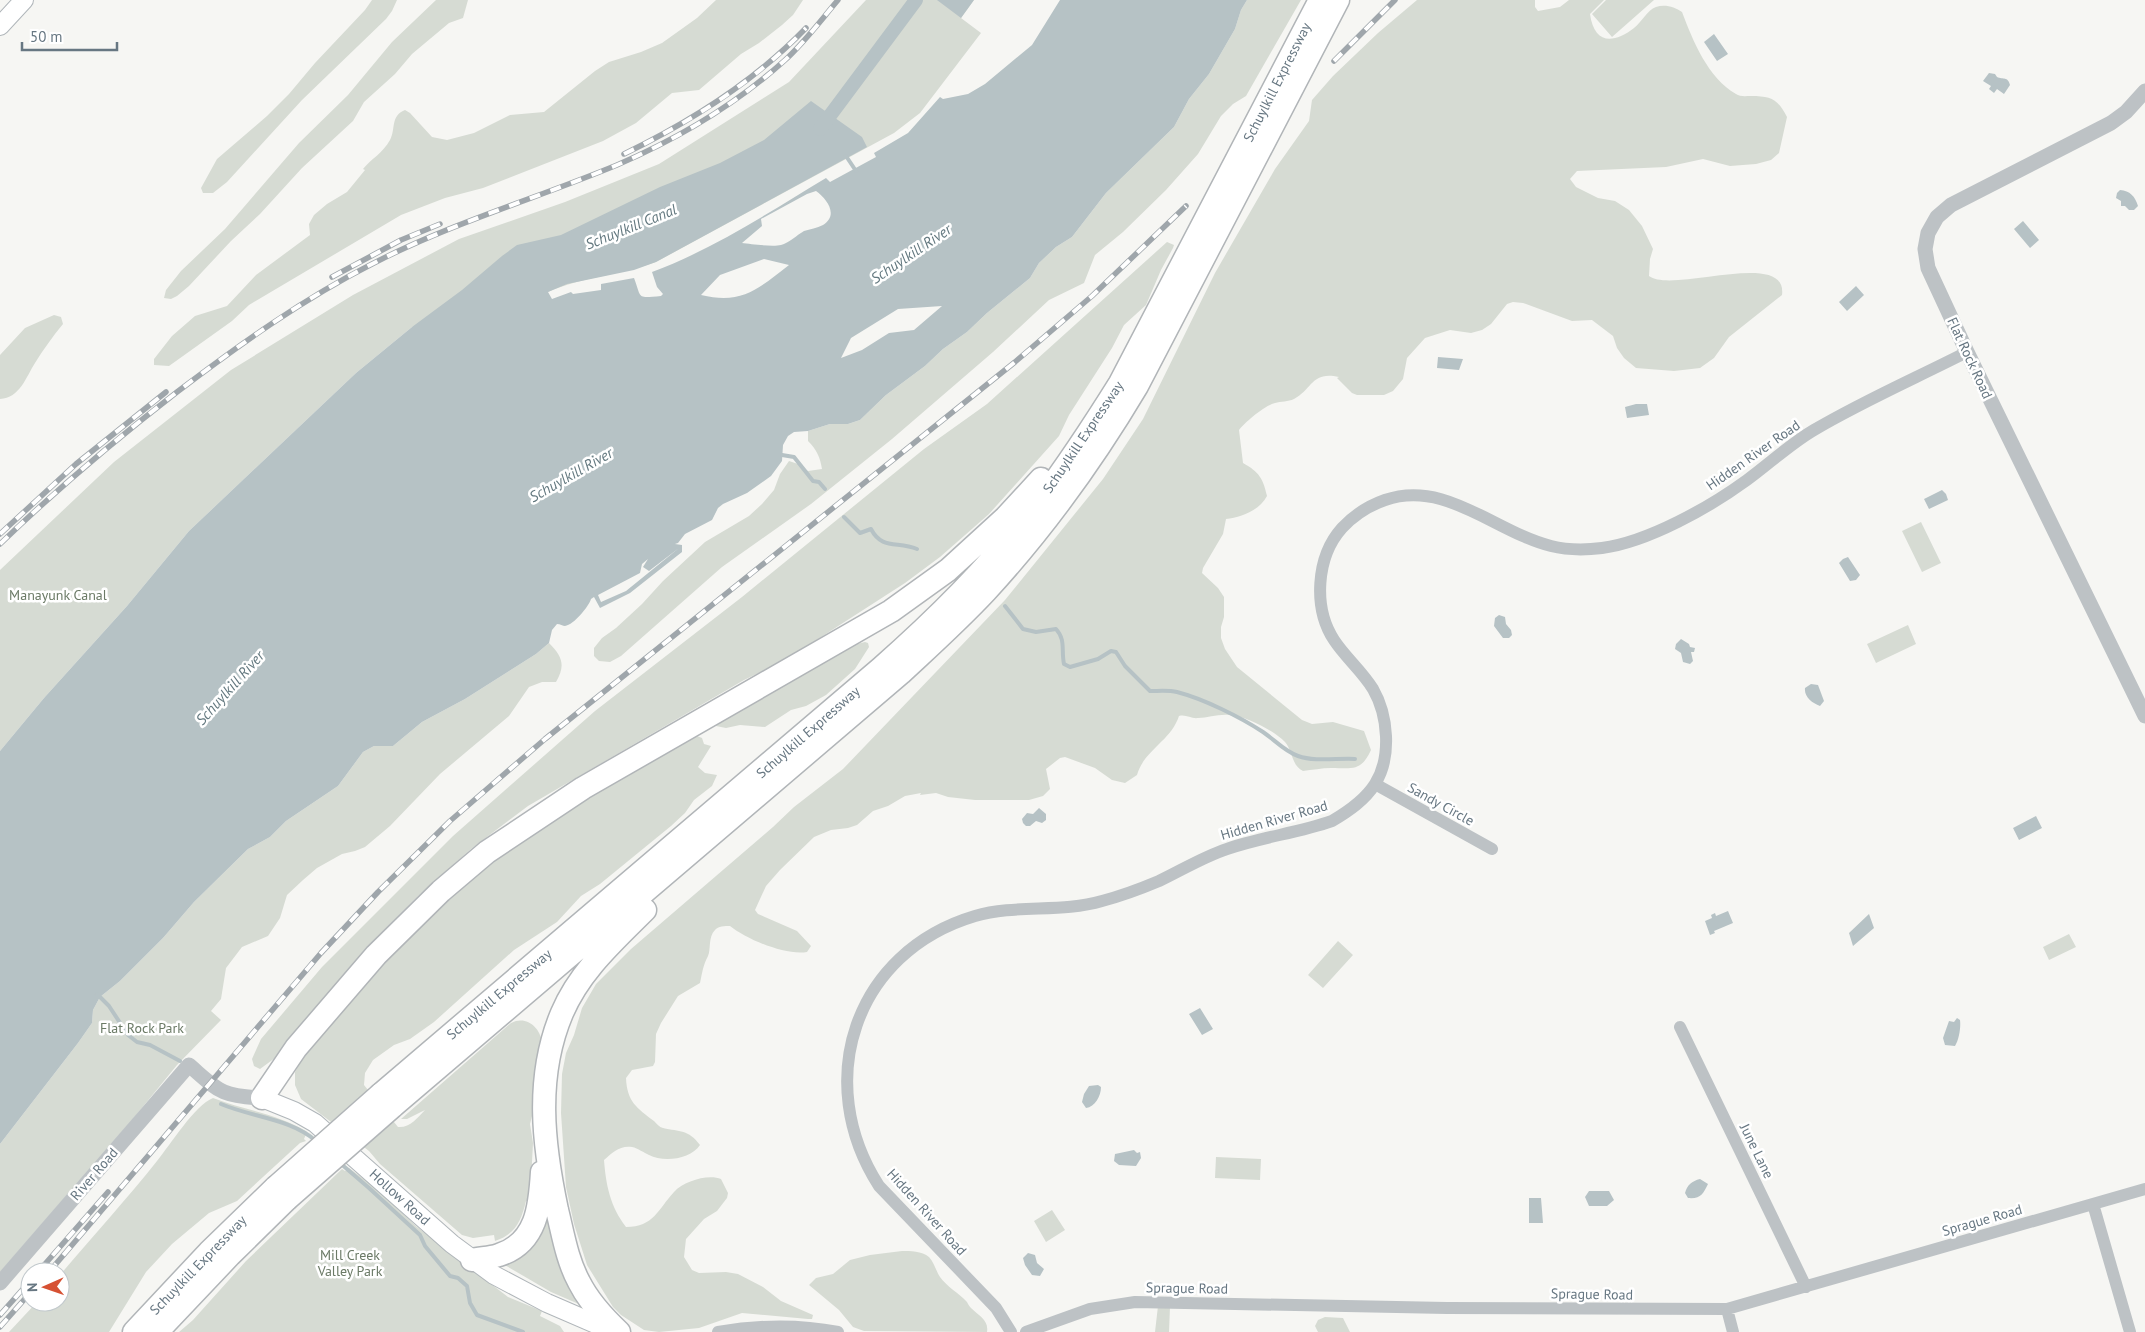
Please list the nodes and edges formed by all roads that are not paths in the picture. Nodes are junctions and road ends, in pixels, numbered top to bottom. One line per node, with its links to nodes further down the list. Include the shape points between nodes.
1 (24, 0): 4 (main road)
2 (1320, 0): 7 (highway, Schuylkill Expressway, via 1154,321)
3 (1338, 0): 10 (highway, Schuylkill Expressway, via 1145,372 1073,485 1014,559 952,625)
4 (0, 26)
5 (2145, 91): 6 (street, Flat Rock Road, via 2111,123 1960,200 1944,210 1931,225 1926,240 1928,268)
6 (1967, 352): 8 (street, Flat Rock Road); 9 (street, Hidden River Road, via 1811,431 1748,480 1704,507 1622,545 1584,549 1551,546 1448,501 1419,495 1390,498 1359,513 1338,532 1331,545 1324,560 1320,594 1325,624 1332,638 1373,689 1379,703 1386,748)
7 (1094, 425): 14 (highway, via 1006,517 930,585 876,620 584,788 465,870 404,927 351,984 296,1048); 15 (highway, Schuylkill Expressway, via 1012,536 916,637)
8 (2145, 716)
9 (1375, 784): 11 (street, Sandy Circle); 30 (street, Hidden River Road, via 1355,806 1332,821 1228,848 1115,898 1066,908 992,912 961,920 916,945 894,964 877,986 857,1026 848,1073 847,1101 859,1149 879,1186 996,1308)
10 (770, 787): 15 (highway, Schuylkill Expressway); 16 (highway, via 597,957 583,976 562,1013 553,1040 544,1088)
11 (1492, 849)
12 (1680, 1027): 22 (street, June Lane)
13 (189, 1065): 14 (street, Hollow Road, via 223,1093); 21 (street, River Road)
14 (262, 1098): 20 (main road, Hollow Road, via 315,1123)
15 (386, 1101): 18 (highway, Schuylkill Expressway, bridge)
16 (544, 1135): 20 (highway, via 541,1195 532,1229 512,1250); 27 (highway, via 570,1262 590,1300)
17 (2145, 1189): 19 (street, Sprague Road)
18 (281, 1193): 24 (highway, Schuylkill Expressway, via 209,1252); 25 (highway, Schuylkill Expressway)
19 (2093, 1204): 22 (street, Sprague Road); 33 (street)
20 (472, 1260): 26 (main road, Hollow Road, via 522,1291)
21 (0, 1283)
22 (1806, 1287): 23 (street, Sprague Road)
23 (1727, 1310): 31 (street, Sprague Road, via 1135,1302 1096,1308); 32 (street)
24 (134, 1332)
25 (157, 1332)
26 (614, 1332)
27 (619, 1332)
28 (718, 1332): 29 (street, via 790,1326)
29 (838, 1332)
30 (1011, 1332)
31 (1026, 1332)
32 (1733, 1332)
33 (2130, 1332)

